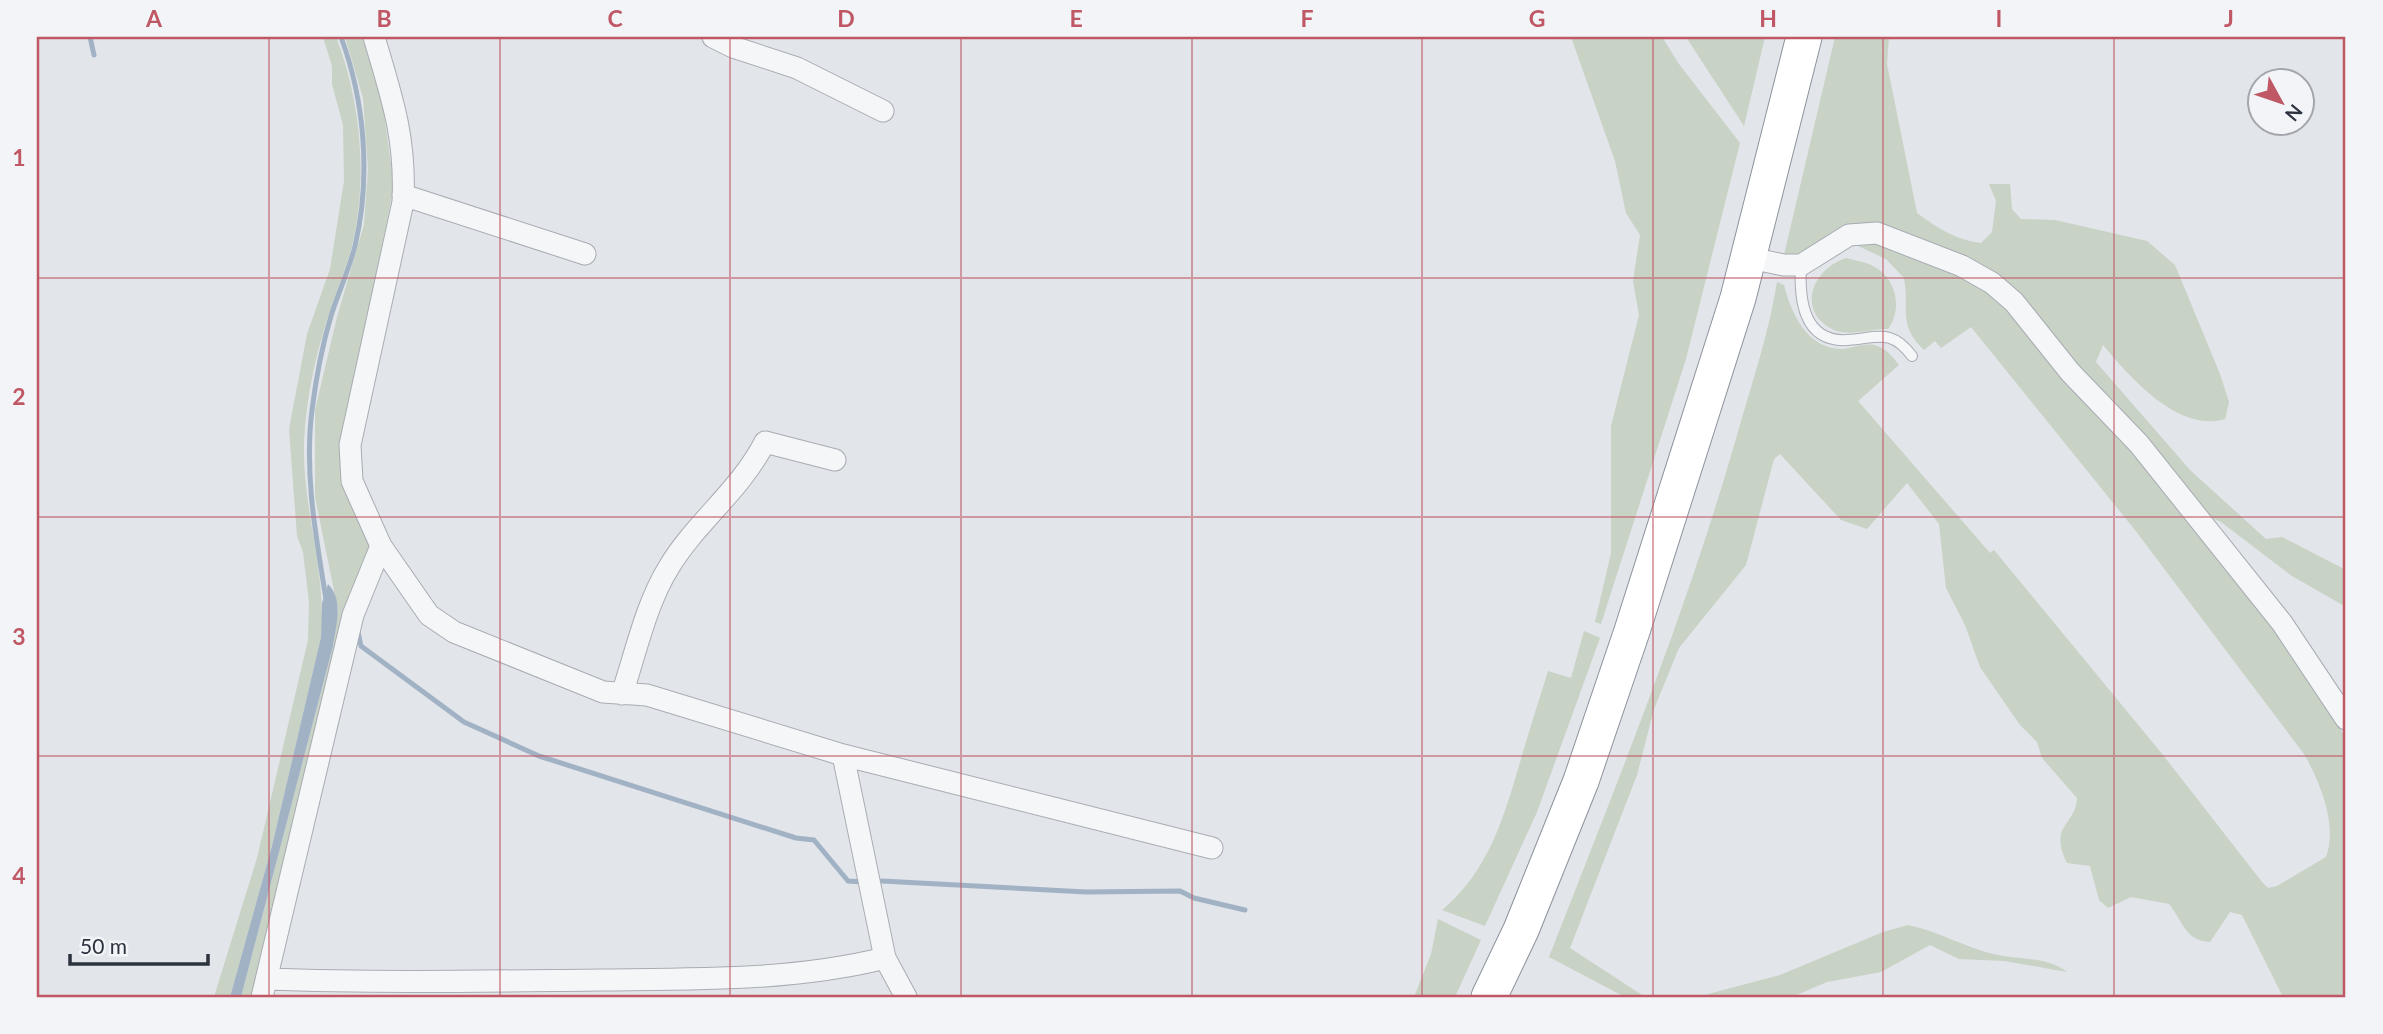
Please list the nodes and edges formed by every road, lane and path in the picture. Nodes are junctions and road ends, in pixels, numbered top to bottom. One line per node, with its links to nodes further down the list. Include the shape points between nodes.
1 (374, 37): 5 (street, via 398,115)
2 (713, 37): 4 (street, via 797,68)
3 (1804, 37): 7 (highway)
4 (883, 111)
5 (403, 195): 6 (street); 11 (street, via 350,445 352,481)
6 (585, 254)
7 (1750, 258): 8 (street); 20 (highway, via 1581,781)
8 (1801, 265): 9 (lane, via 1800,301 1814,328 1826,338 1883,335 1904,345); 13 (street, via 1849,235 1877,233 1962,266 1992,283 2014,302 2070,372 2147,455 2282,623)
9 (1912, 356)
10 (835, 460): 12 (street, via 765,442 738,484 670,565)
11 (381, 546): 12 (street, via 429,615 454,632 603,692); 17 (street, via 353,615)
12 (622, 694): 14 (street, via 647,695)
13 (2346, 719)
14 (843, 754): 15 (street); 16 (street)
15 (1212, 848)
16 (885, 957): 18 (street, via 849,967 706,979); 19 (street)
17 (264, 988): 18 (street, via 380,983)
18 (503, 989)
19 (906, 997)
20 (1489, 997)

